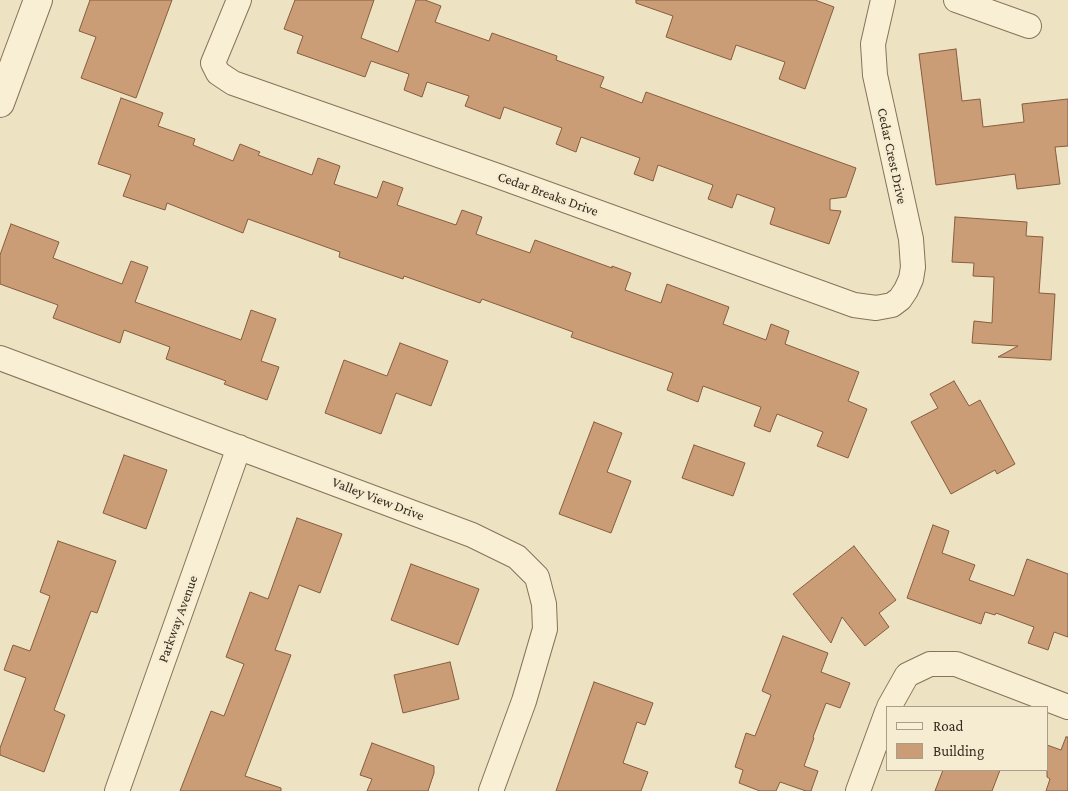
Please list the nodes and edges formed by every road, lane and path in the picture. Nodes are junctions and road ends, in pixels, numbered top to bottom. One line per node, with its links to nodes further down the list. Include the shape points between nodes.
1 (38, 0): 6 (street)
2 (239, 0): 7 (street, Cedar Breaks Drive, via 213,63 218,73 233,83 854,305 876,308)
3 (883, 0): 7 (street, Cedar Crest Drive, via 873,44 875,75 913,256 911,279 900,299)
4 (956, 0): 5 (street)
5 (1029, 26)
6 (0, 103)
7 (892, 305)
8 (0, 358): 9 (street, Valley View Drive)
9 (239, 447): 13 (street, Parkway Avenue); 14 (street, Valley View Drive, via 472,535 517,557 538,577 545,629 524,701)
10 (890, 706): 11 (street, via 907,675 930,664 956,664)
11 (1068, 707)
12 (886, 715): 15 (street)
13 (117, 791)
14 (491, 791)
15 (858, 791)

